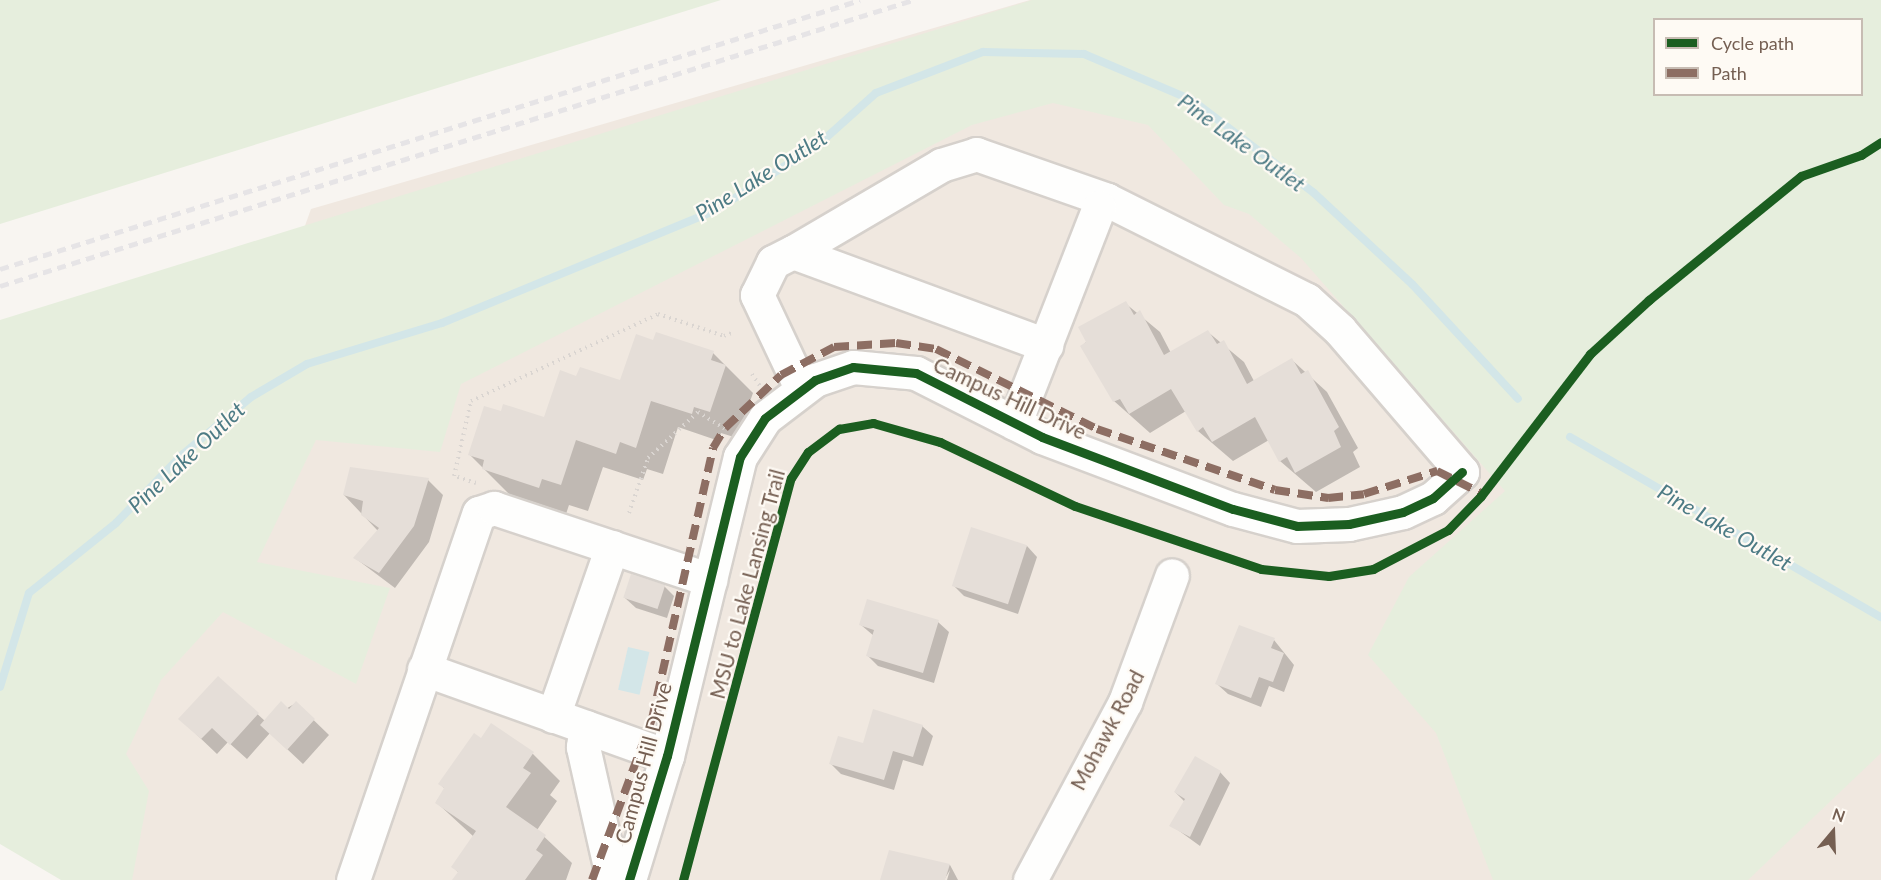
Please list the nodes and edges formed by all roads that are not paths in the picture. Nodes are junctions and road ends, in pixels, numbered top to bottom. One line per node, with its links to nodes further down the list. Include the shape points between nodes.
1 (1107, 200): 2 (street, via 976,154 941,165); 3 (street, via 1099,207); 5 (street, Campus Hill Drive, via 1307,300 1340,330 1462,472 1433,498 1403,512 1349,524 1298,526 1223,506)
2 (793, 252): 3 (street); 4 (street, via 773,262 758,295)
3 (1046, 345): 5 (street)
4 (801, 388): 5 (street, Campus Hill Drive, via 853,367 916,373); 8 (street, Campus Hill Drive, via 765,418 740,457)
5 (1015, 423)
6 (612, 548): 8 (street); 9 (street, via 484,509); 10 (street)
7 (1172, 575): 16 (street, Mohawk Road, via 1125,702)
8 (710, 580): 12 (street, Campus Hill Drive)
9 (424, 669): 10 (street); 13 (street)
10 (553, 716): 11 (street)
11 (586, 728): 12 (street); 14 (street, via 583,747)
12 (667, 756): 15 (street, Campus Hill Drive)
13 (352, 880)
14 (613, 880)
15 (629, 880)
16 (1030, 880)

